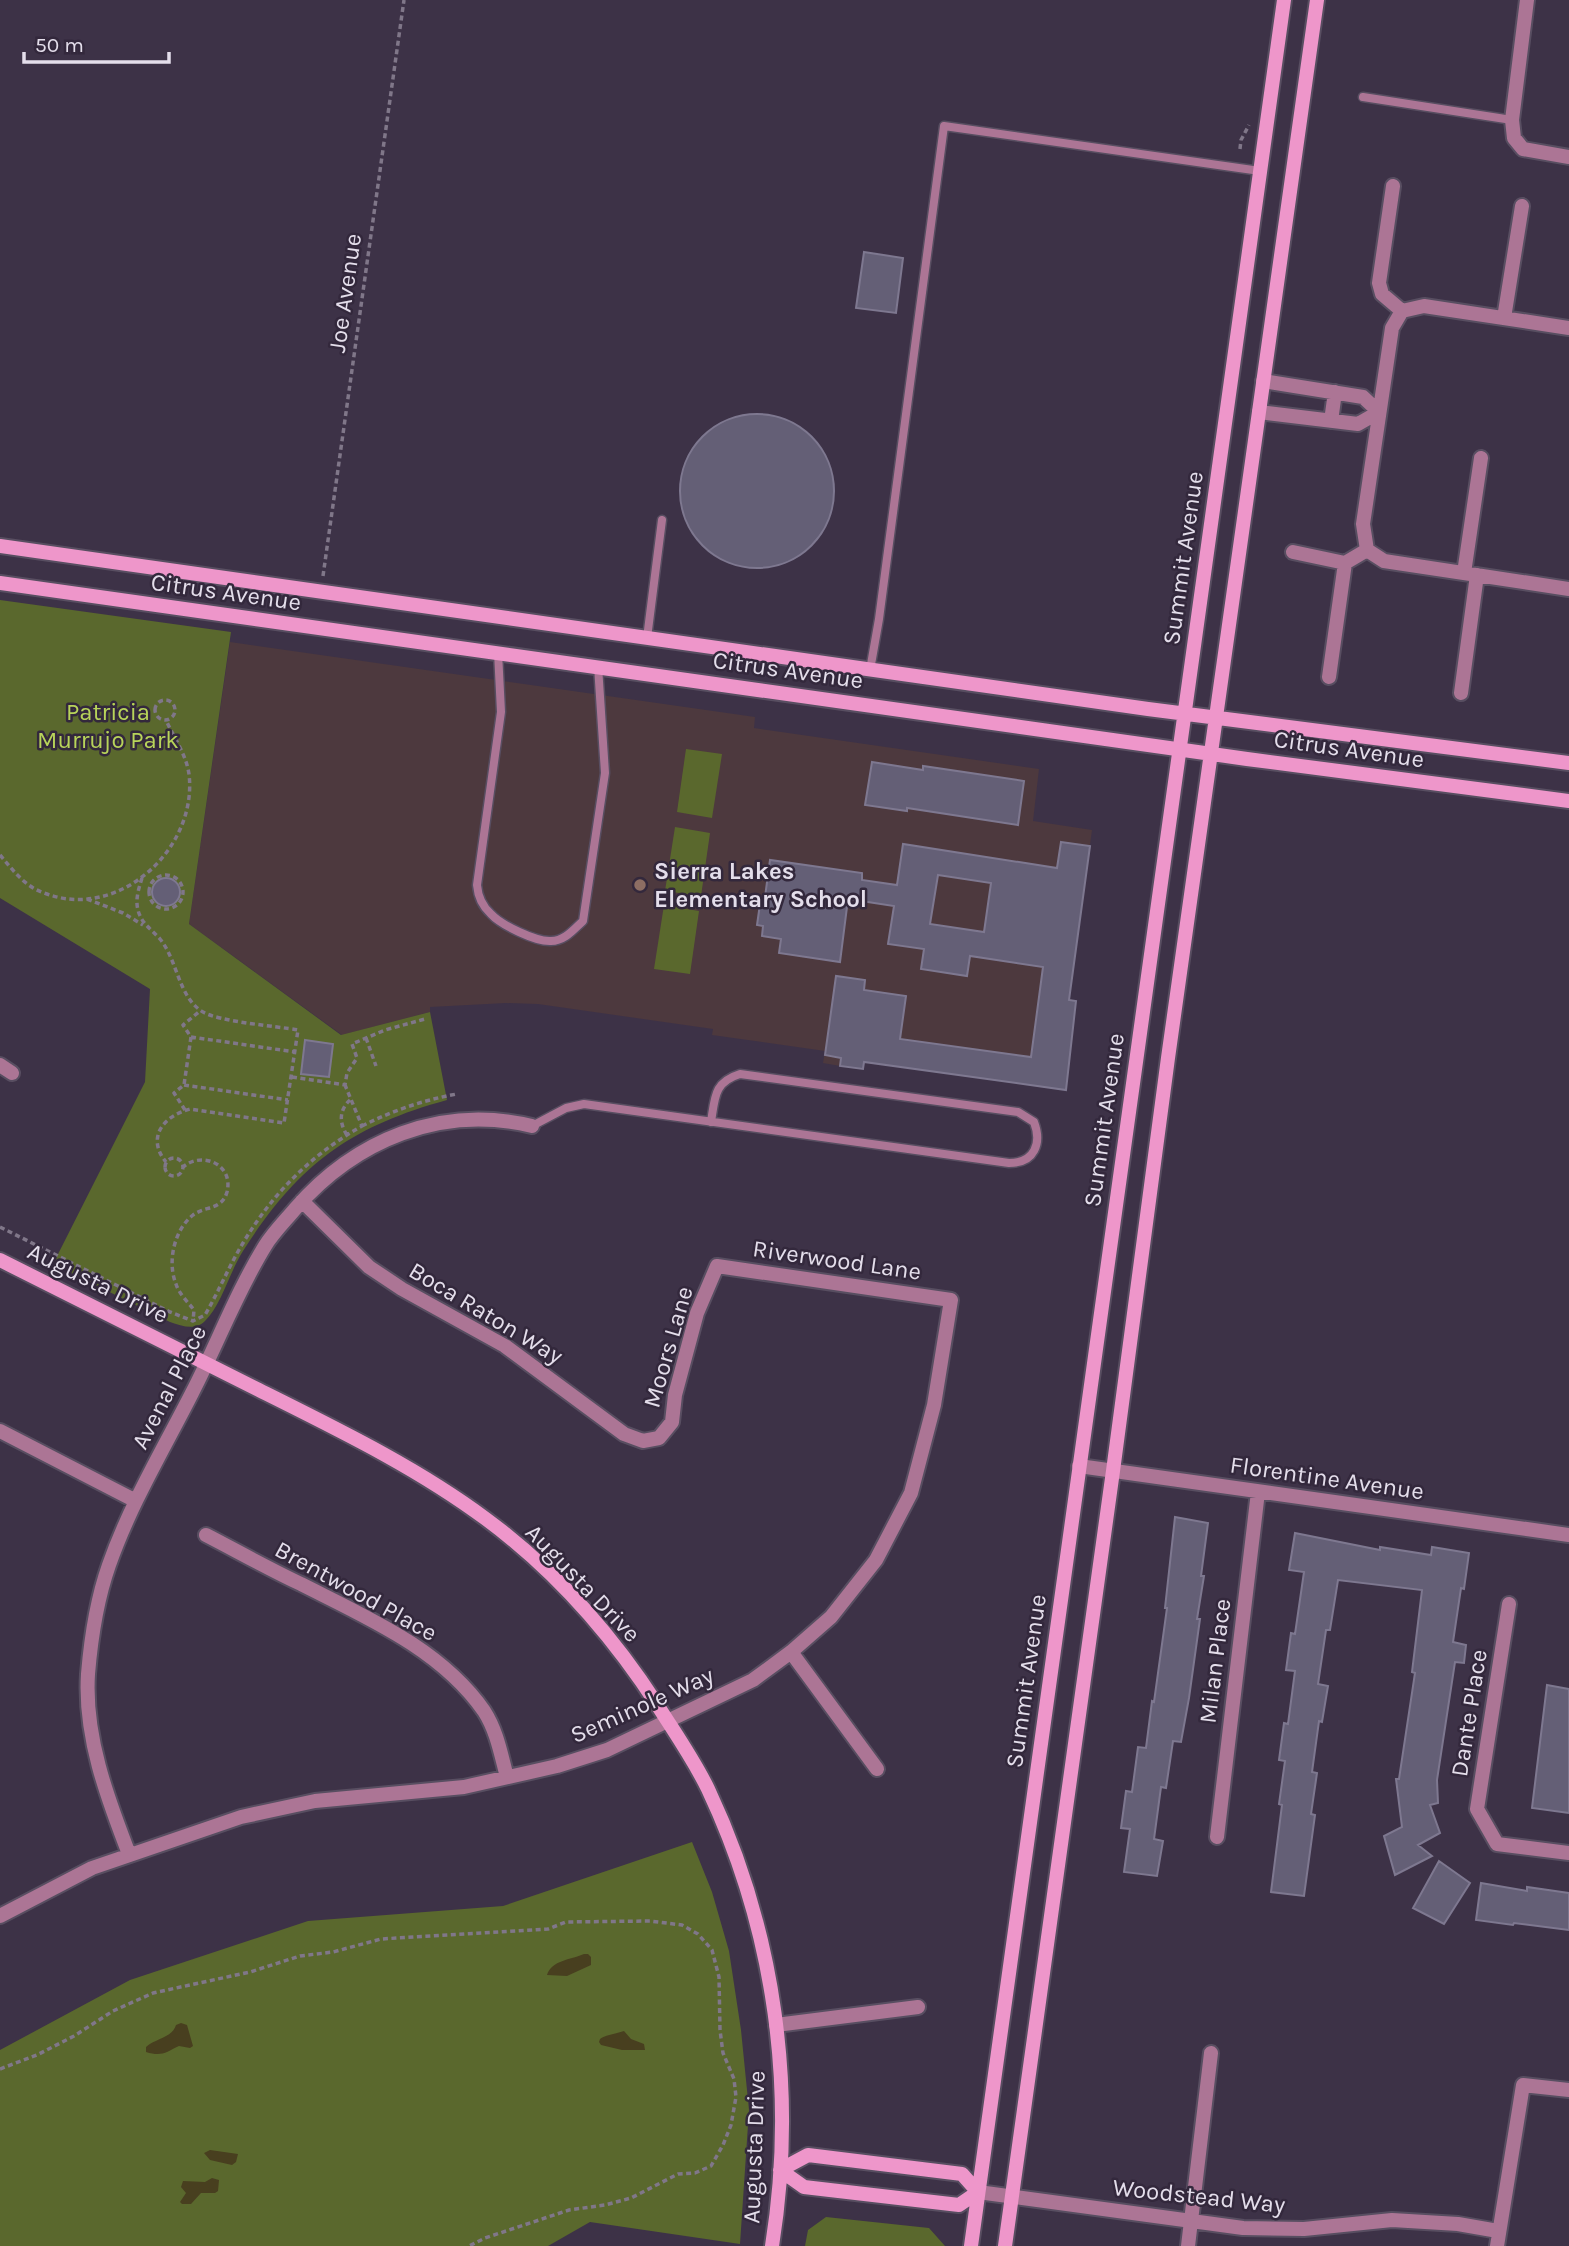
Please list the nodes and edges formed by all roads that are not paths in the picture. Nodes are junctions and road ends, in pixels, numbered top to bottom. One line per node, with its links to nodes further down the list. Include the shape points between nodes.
1 (1284, 0): 7 (main road, Summit Avenue)
2 (1317, 0): 13 (main road)
3 (1527, 0): 5 (street)
4 (1363, 97): 5 (lane)
5 (1512, 120): 6 (street, via 1514,138 1523,149)
6 (1569, 157)
7 (1260, 171): 30 (lane, via 944,126); 33 (main road, Summit Avenue)
8 (1393, 186): 10 (street, via 1379,283 1382,294)
9 (1522, 206): 11 (street)
10 (1402, 311): 11 (street, via 1424,306); 16 (street, via 1392,328)
11 (1504, 318): 12 (street)
12 (1569, 327)
13 (1264, 381): 14 (street); 15 (main road)
14 (1335, 392): 16 (street, via 1363,397); 17 (street)
15 (1259, 412): 17 (street); 34 (main road)
16 (1380, 412): 17 (street, via 1358,424); 21 (street, via 1363,524)
17 (1331, 421)
18 (1481, 458): 24 (street)
19 (662, 520): 27 (lane)
20 (0, 546): 27 (main road, Citrus Avenue)
21 (1367, 550): 23 (street); 24 (street, via 1384,561)
22 (1293, 552): 23 (street)
23 (1345, 563): 31 (street)
24 (1471, 574): 26 (street); 32 (street)
25 (0, 583): 28 (main road, Citrus Avenue)
26 (1569, 589)
27 (647, 638): 30 (main road, Citrus Avenue)
28 (498, 652): 29 (main road, Citrus Avenue); 29 (lane, via 501,712 478,898 491,916 523,934 551,942 566,937 583,920 605,773)
29 (598, 666): 35 (main road, Citrus Avenue)
30 (870, 670): 33 (main road, Citrus Avenue)
31 (1329, 677)
32 (1461, 693)
33 (1183, 713): 34 (main road, Citrus Avenue); 35 (main road, Summit Avenue)
34 (1215, 717): 36 (main road); 37 (main road, Citrus Avenue)
35 (1179, 748): 36 (main road, Citrus Avenue); 48 (main road, Summit Avenue)
36 (1211, 753): 38 (main road, Citrus Avenue); 49 (main road)
37 (1569, 763)
38 (1569, 801)
39 (711, 1122): 39 (lane, via 1009,1163 1032,1154 1038,1141 1034,1122 1018,1112 740,1074 723,1082 718,1090); 40 (lane, via 584,1104)
40 (532, 1126): 41 (street, Avenal Place, via 484,1118 418,1127 352,1158)
41 (302, 1201): 45 (street, Avenal Place, via 266,1244); 47 (street, Boca Raton Way, via 369,1267 402,1289 506,1346 624,1434 643,1441)
42 (0, 1260): 45 (main road, Augusta Drive)
43 (717, 1266): 44 (street, Riverwood Lane); 47 (street, Moors Lane, via 697,1313 672,1422)
44 (951, 1300): 55 (street, Seminole Way, via 934,1405 911,1493 876,1560 831,1616)
45 (207, 1363): 51 (street, Avenal Place); 56 (main road, Augusta Drive, via 372,1447 488,1521 582,1606 635,1671)
46 (0, 1432): 51 (street)
47 (659, 1438)
48 (1079, 1466): 49 (street, Florentine Avenue); 68 (main road, Summit Avenue)
49 (1113, 1471): 50 (street, Florentine Avenue); 69 (main road)
50 (1258, 1492): 53 (street, Florentine Avenue); 59 (street, Milan Place)
51 (136, 1501): 61 (street, Avenal Place, via 102,1592 88,1697 100,1774)
52 (206, 1535): 58 (street, Brentwood Place, via 404,1638 427,1655 484,1712 498,1741)
53 (1569, 1535)
54 (1509, 1604): 60 (street, Dante Place, via 1477,1809 1497,1844)
55 (791, 1652): 56 (street, Seminole Way, via 753,1680); 57 (street)
56 (667, 1721): 58 (street, Seminole Way, via 607,1750); 64 (main road, Augusta Drive, via 707,1787 734,1850 768,1967)
57 (877, 1769)
58 (507, 1777): 61 (street, Seminole Way, via 464,1787 286,1806)
59 (1217, 1837)
60 (1569, 1853)
61 (129, 1854): 62 (street, Seminole Way)
62 (0, 1916)
63 (918, 2007): 64 (street)
64 (776, 2025): 67 (main road, Augusta Drive, via 782,2073)
65 (1212, 2053): 70 (street)
66 (1569, 2090): 71 (street, via 1522,2085)
67 (780, 2170): 68 (main road, via 804,2187 959,2204); 68 (main road, via 808,2155 962,2174); 72 (main road, Augusta Drive)
68 (978, 2192): 69 (street, Woodstead Way); 73 (main road, Summit Avenue)
69 (1012, 2197): 70 (street, Woodstead Way); 74 (main road)
70 (1192, 2221): 71 (street, Woodstead Way, via 1304,2229 1392,2220); 75 (street)
71 (1498, 2231): 76 (street)
72 (772, 2246)
73 (971, 2246)
74 (1005, 2246)
75 (1188, 2246)
76 (1497, 2246)

